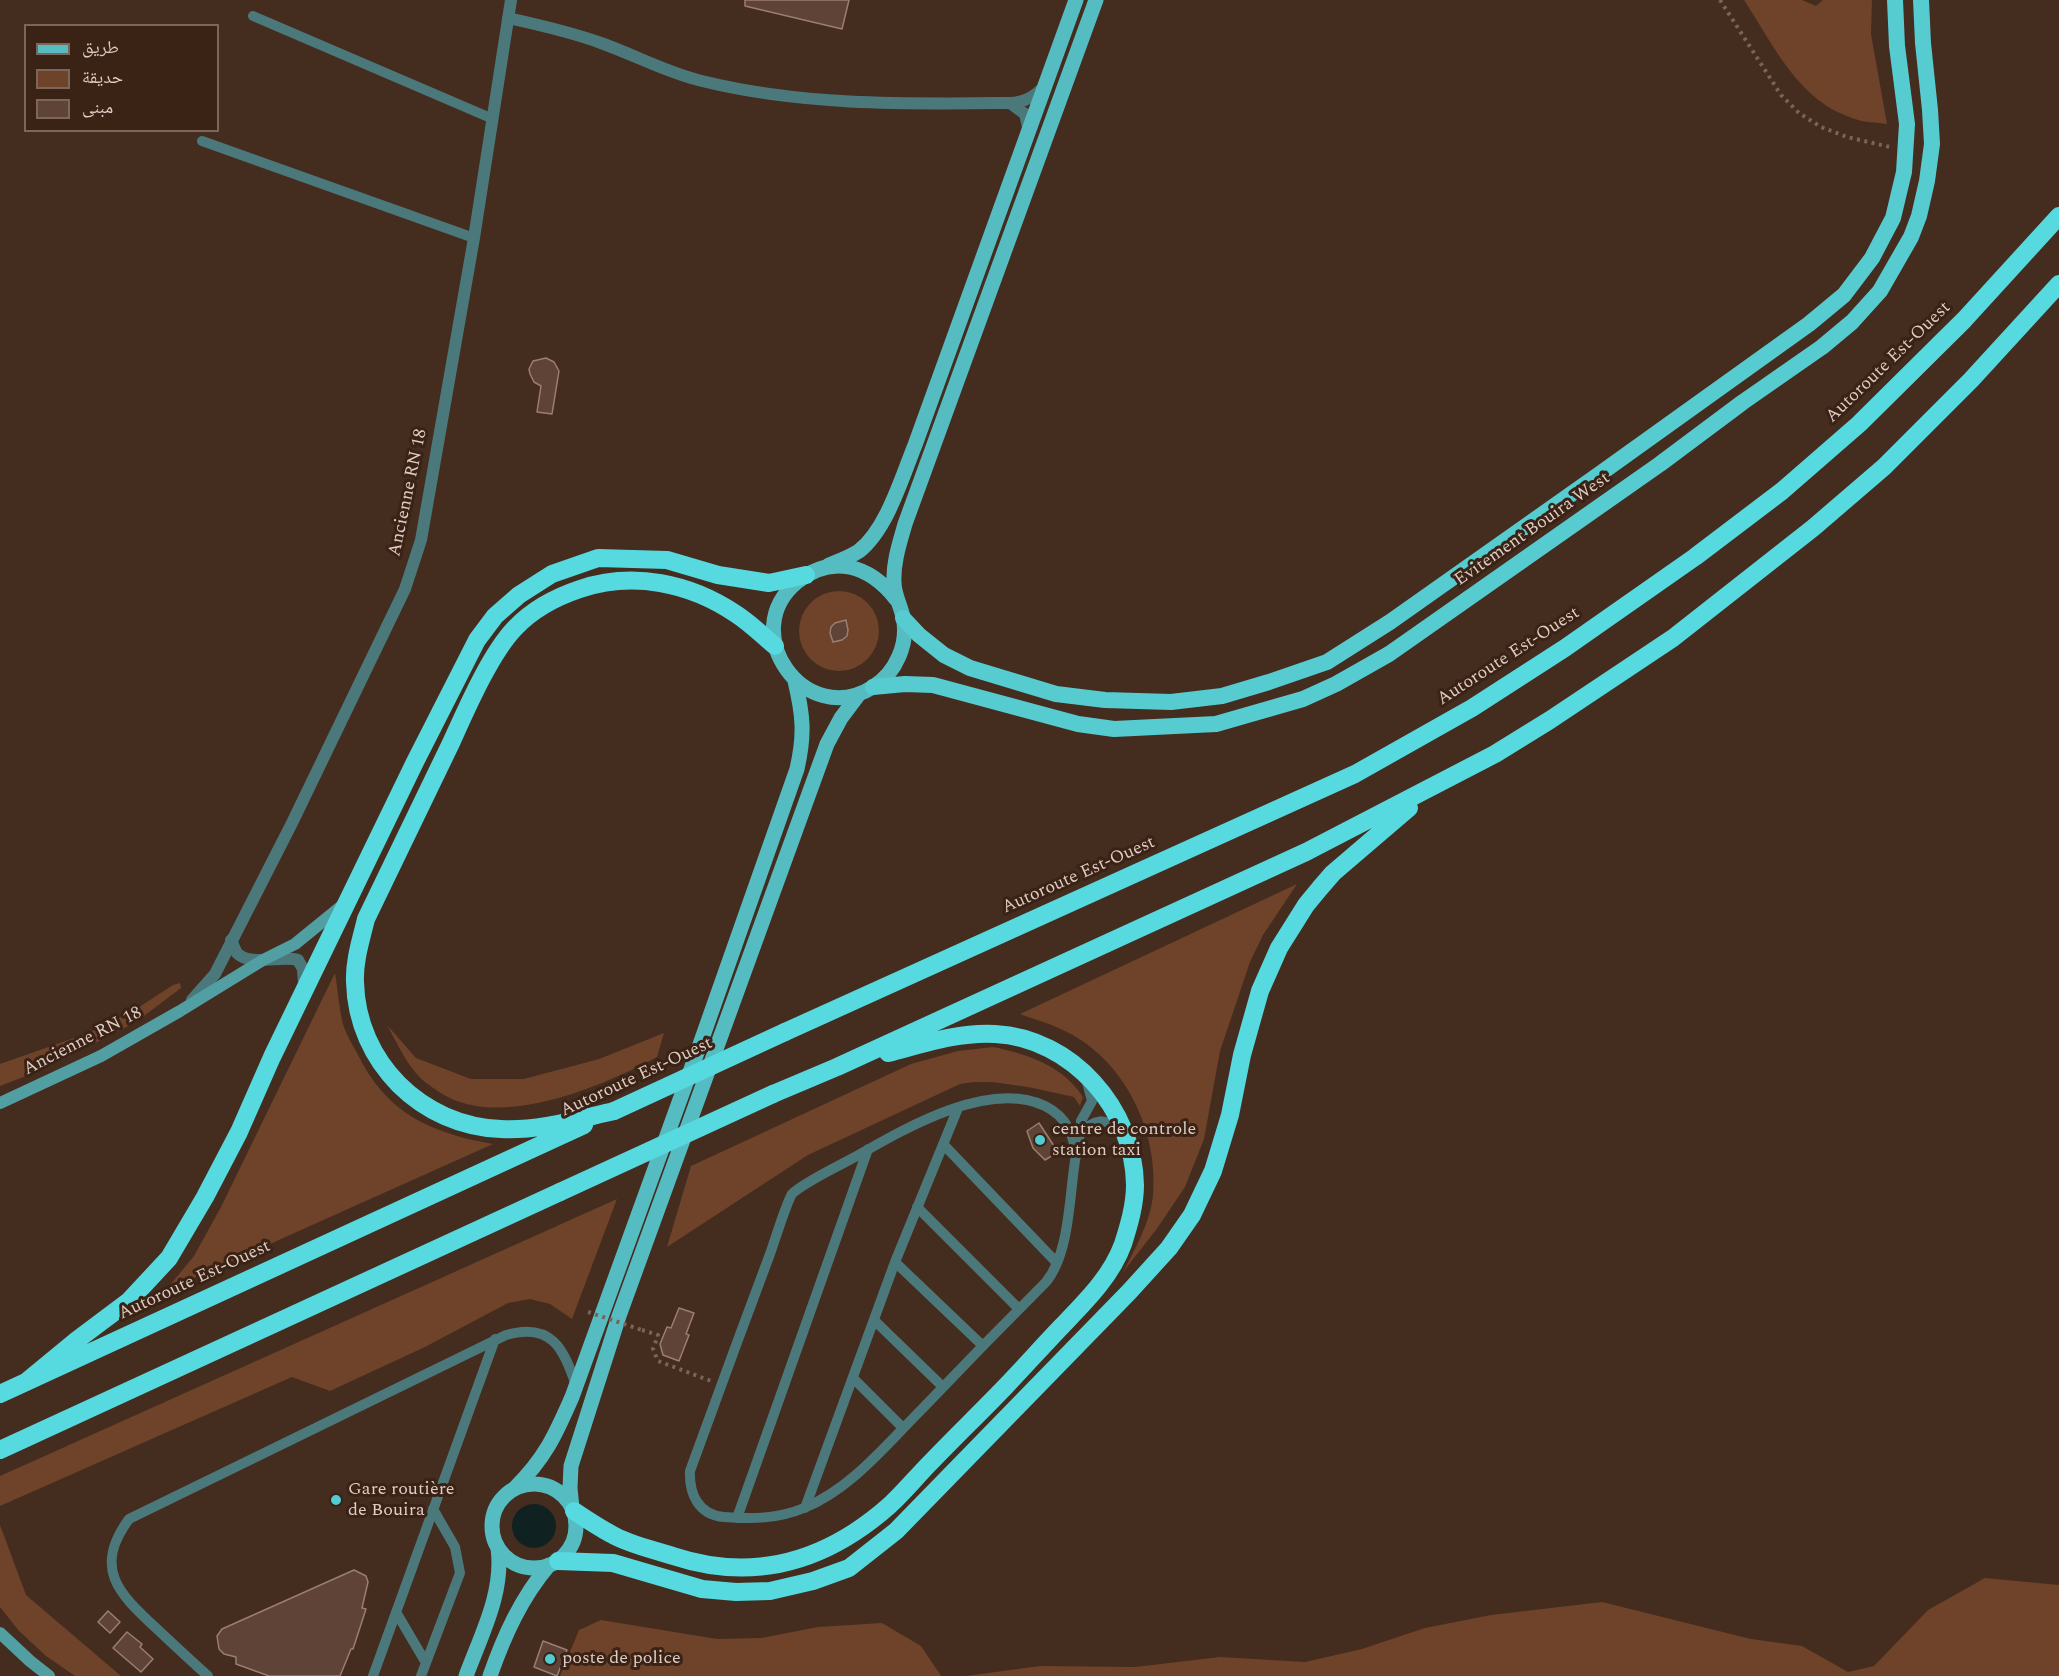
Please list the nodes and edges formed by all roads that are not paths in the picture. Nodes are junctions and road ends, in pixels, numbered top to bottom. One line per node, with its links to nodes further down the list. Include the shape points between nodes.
1 (511, 0): 7 (street, Ancienne RN 18)
2 (1076, 0): 8 (main road)
3 (1096, 0): 18 (main road, via 912,501 894,566)
4 (1895, 0): 19 (highway, Evitement Bouira West, via 1906,124 1904,172 1893,218 1872,258 1844,295 1582,487 1327,662 1222,696 1171,702 1105,700 1056,694 970,668 944,655)
5 (1921, 0): 22 (highway, Evitement Bouira West, via 1932,144 1927,180 1911,237 1874,298 1822,347 1389,654 1304,699 1216,724 1114,729 1078,724 933,685 905,684)
6 (253, 16): 10 (lane)
7 (508, 18): 9 (street, via 601,43 701,81 755,92 845,101); 10 (street, Ancienne RN 18)
8 (1045, 86): 9 (street, via 1032,98); 11 (main road)
9 (1010, 103): 11 (street, via 1025,114)
10 (493, 119): 14 (street, Ancienne RN 18)
11 (1029, 132): 16 (main road, via 890,507 859,551)
12 (202, 141): 14 (lane)
13 (2059, 216): 33 (highway, Autoroute Est-Ouest, bridge, via 1964,320 1859,424 1782,492 1565,648 1490,696 1355,774)
14 (474, 238): 25 (street, Ancienne RN 18, via 421,540 405,589)
15 (2059, 284): 23 (highway, via 1884,467 1804,536 1673,638 1495,754)
16 (825, 567): 17 (main road); 18 (main road, via 846,566 866,572 883,583)
17 (806, 575): 20 (main road, via 790,588 779,605 773,625); 24 (highway, via 769,583 718,575 667,560 598,558 552,574 519,595 495,616 477,640)
18 (896, 599): 19 (main road)
19 (903, 618): 22 (main road, via 904,638 899,657 889,674)
20 (775, 646): 21 (main road, via 782,665); 33 (highway, via 734,612 693,591 654,581 593,584 533,612 499,649 366,919 357,953 357,1007 383,1068 410,1095 457,1121 503,1129)
21 (795, 681): 22 (main road, via 825,696 842,697); 48 (main road, via 804,730 797,769)
22 (866, 691): 56 (main road, via 841,718 827,744 619,1316 571,1466)
23 (1436, 785): 29 (highway, via 1306,852); 59 (highway, via 1333,873 1287,934 1260,991 1213,1171 1192,1215 1169,1248 896,1531 849,1568 770,1591 702,1589 613,1563)
24 (348, 901): 26 (main road, Ancienne RN 18, via 295,944); 27 (highway)
25 (231, 940): 26 (street, via 237,953 247,960); 28 (street, Ancienne RN 18, via 215,974)
26 (262, 960): 27 (street, via 298,960 303,969); 28 (main road, Ancienne RN 18)
27 (304, 989): 47 (highway, via 206,1197 169,1258 129,1301)
28 (180, 1011): 31 (main road, Ancienne RN 18, via 101,1056)
29 (837, 1067): 30 (highway, via 942,1039 998,1034 1025,1039 1051,1050); 52 (highway, bridge)
30 (1082, 1071): 34 (highway, via 1102,1091); 35 (lane, via 1092,1101 1081,1122)
31 (0, 1103)
32 (958, 1108): 36 (lane); 37 (lane); 38 (lane, via 991,1098 1035,1102 1056,1112 1065,1122 1071,1131)
33 (614, 1111): 47 (highway, Autoroute Est-Ouest)
34 (1124, 1133): 35 (lane, via 1114,1125 1095,1121); 56 (highway, via 1133,1167 1133,1206 1122,1246 1102,1282 891,1504 860,1528 824,1550 788,1563 722,1568 622,1539)
35 (1080, 1135): 38 (lane)
36 (943, 1144): 39 (lane); 41 (lane)
37 (868, 1149): 57 (lane); 57 (lane, via 792,1195 721,1384 690,1472 690,1485 696,1501 710,1513)
38 (1076, 1157): 41 (lane)
39 (917, 1207): 40 (lane); 42 (lane)
40 (895, 1262): 43 (lane); 45 (lane)
41 (1058, 1263): 42 (lane, via 1046,1282)
42 (1019, 1309): 45 (lane)
43 (875, 1321): 46 (lane); 49 (lane)
44 (495, 1339): 48 (lane, via 520,1331 550,1337 569,1362); 55 (lane); 64 (lane, via 129,1519 116,1536 112,1556 116,1585 129,1603)
45 (983, 1346): 49 (lane)
46 (854, 1379): 51 (lane); 54 (lane)
47 (26, 1382): 50 (highway, Autoroute Est-Ouest)
48 (576, 1386): 53 (main road, via 554,1438 536,1467)
49 (943, 1387): 51 (lane)
50 (0, 1394)
51 (903, 1428): 54 (lane, via 847,1482)
52 (0, 1450)
53 (514, 1489): 56 (main road, via 543,1484 560,1493); 58 (main road, via 494,1510 492,1530)
54 (805, 1508): 57 (lane, via 761,1519)
55 (433, 1509): 60 (lane); 62 (lane, via 455,1547 460,1573)
56 (573, 1509): 59 (main road, via 574,1539)
57 (737, 1518)
58 (498, 1548): 59 (main road, via 520,1566); 67 (main road, via 498,1586)
59 (554, 1563): 68 (main road, via 516,1612)
60 (396, 1612): 62 (lane); 65 (lane)
61 (0, 1632): 63 (main road)
62 (426, 1663): 66 (lane)
63 (49, 1676)
64 (208, 1676)
65 (373, 1676)
66 (421, 1676)
67 (466, 1676)
68 (490, 1676)

